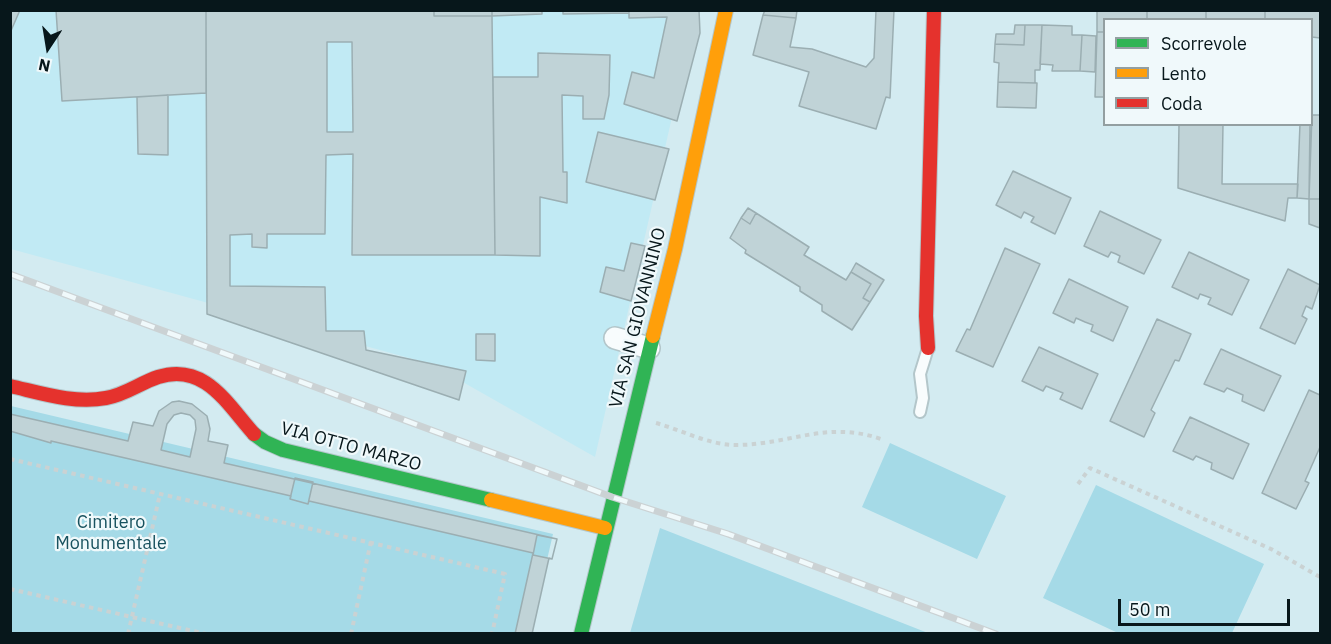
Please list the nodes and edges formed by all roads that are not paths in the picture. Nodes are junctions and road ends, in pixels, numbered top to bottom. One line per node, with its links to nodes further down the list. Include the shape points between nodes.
1 (726, 10): 4 (street, VIA SAN GIOVANNINO, via 675,249)
2 (934, 10): 5 (street)
3 (615, 338): 4 (street)
4 (649, 348): 8 (street, VIA SAN GIOVANNINO)
5 (928, 348): 7 (lane, via 920,374)
6 (10, 386): 8 (street, VIA OTTO MARZO, via 61,398 108,398 173,373 195,377 219,389 266,444)
7 (920, 412)
8 (605, 528): 9 (street, VIA SAN GIOVANNINO)
9 (581, 633)

